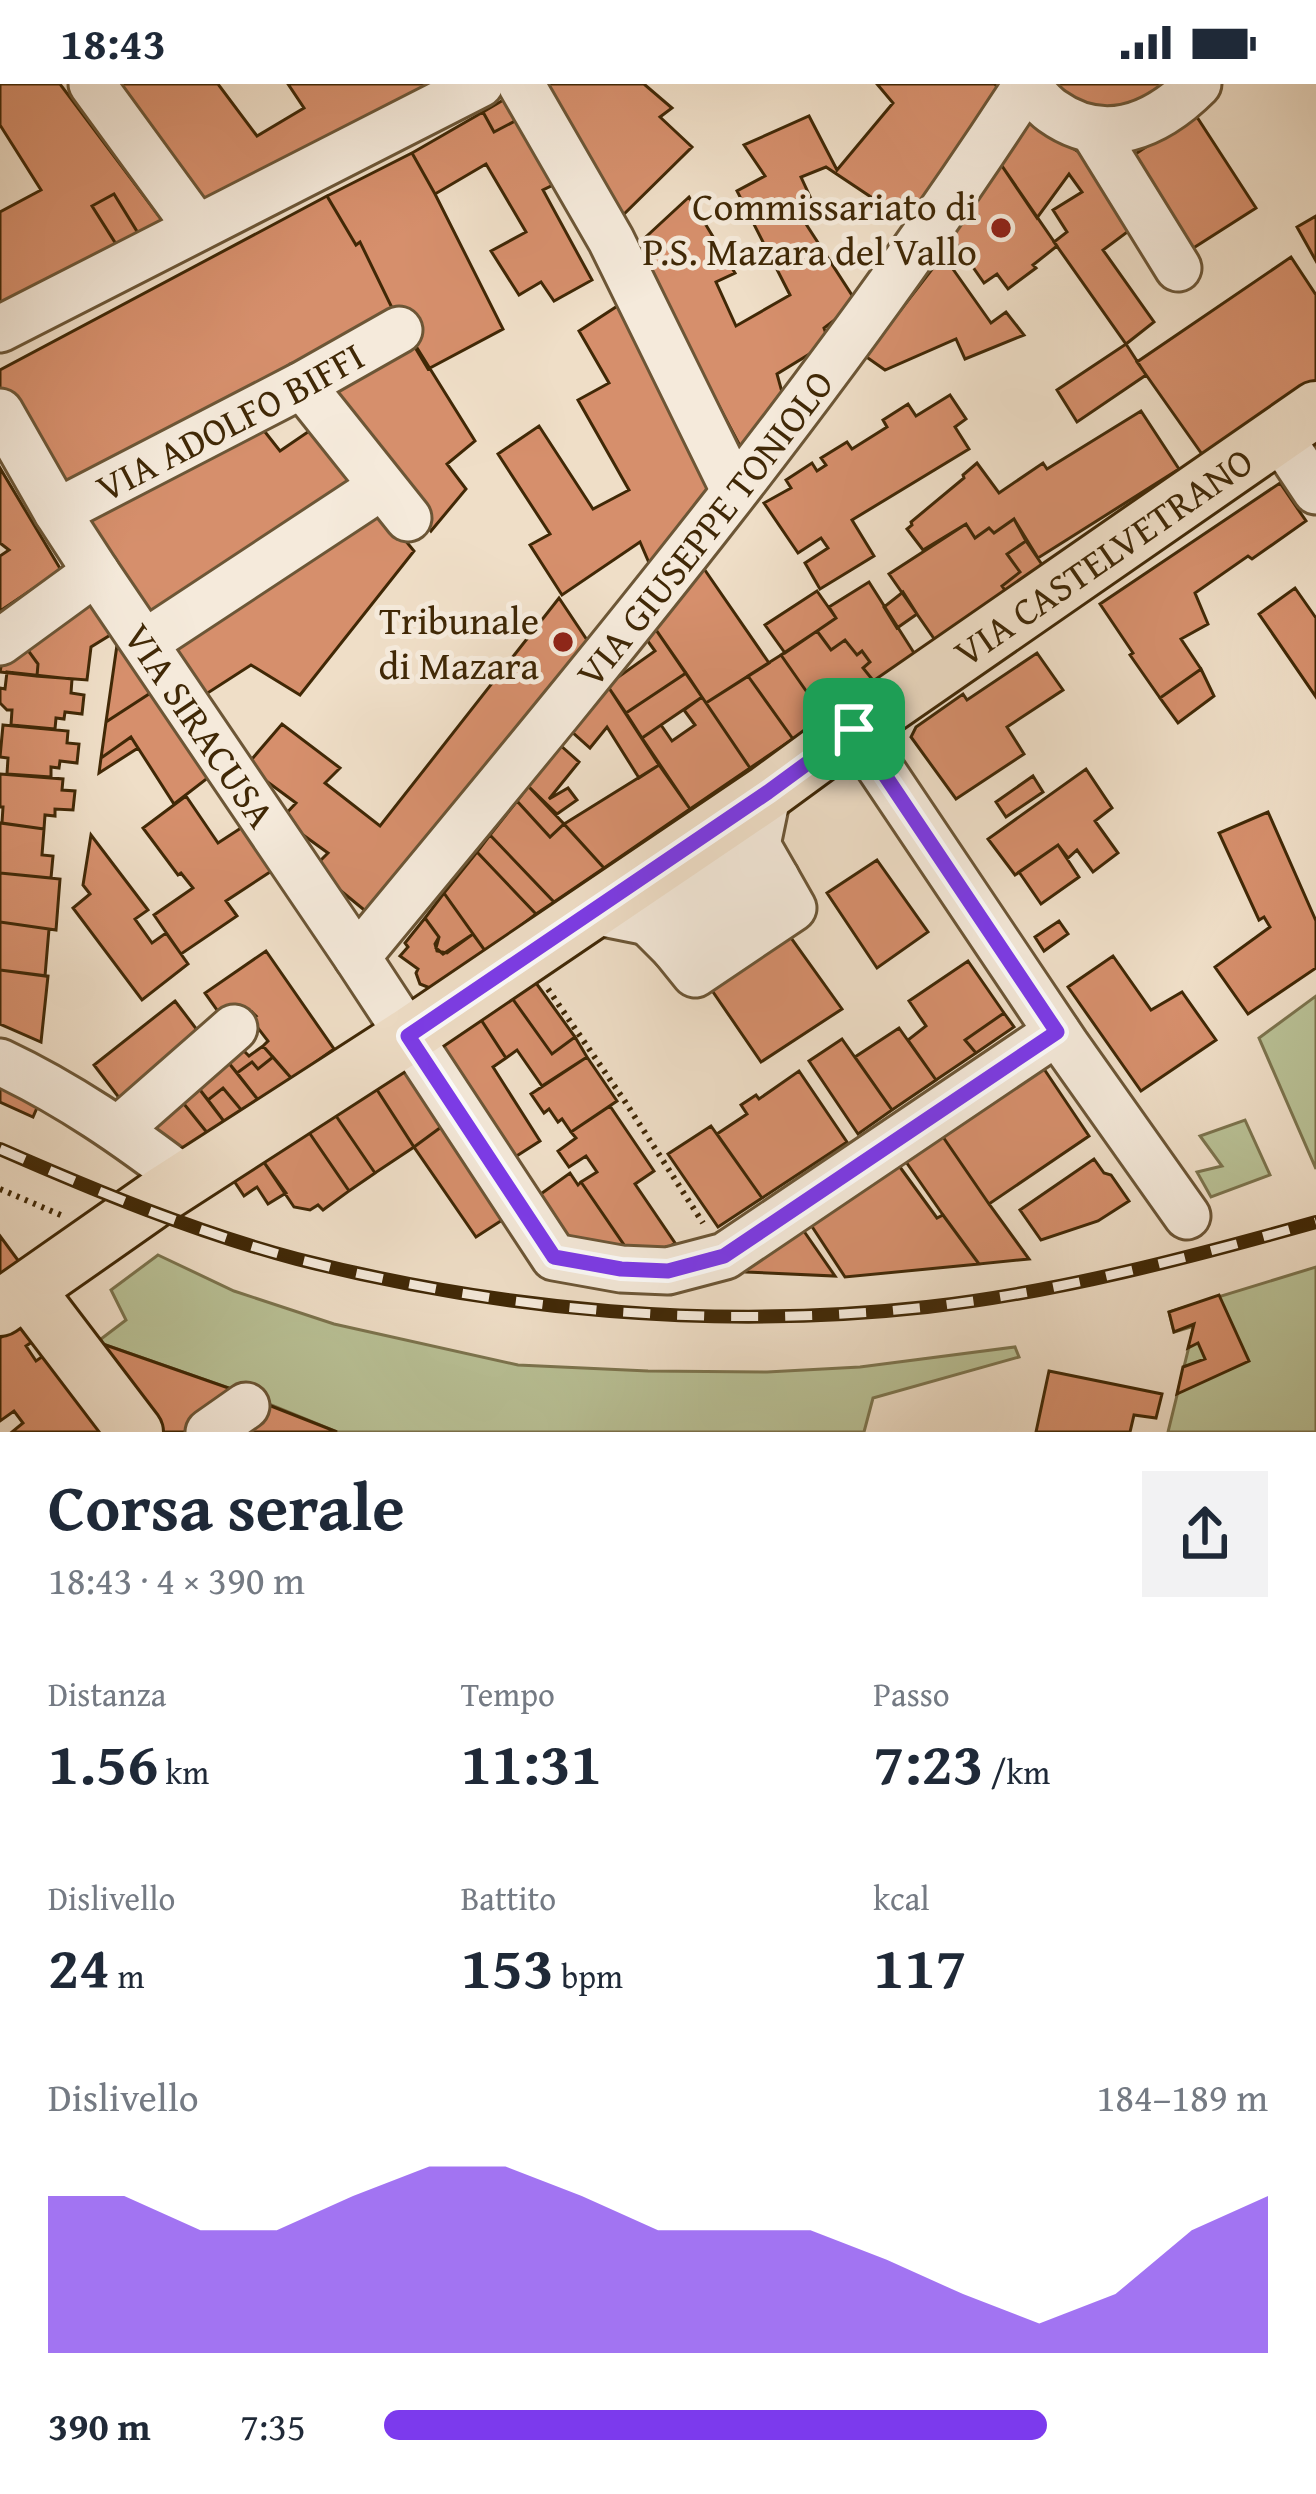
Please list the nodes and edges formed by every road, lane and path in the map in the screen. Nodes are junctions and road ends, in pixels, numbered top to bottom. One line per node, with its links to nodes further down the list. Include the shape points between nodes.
1 (92, 84): 7 (street)
2 (479, 84): 7 (street)
3 (521, 84): 14 (street, via 611,240)
4 (1026, 84): 6 (street, via 1053,112); 14 (street, VIA GIUSEPPE TONIOLO, via 931,230)
5 (1198, 84): 6 (street, via 1174,108 1133,127)
6 (1094, 131): 8 (street)
7 (197, 227): 9 (street)
8 (1178, 268)
9 (0, 328)
10 (399, 330): 11 (street, VIA ADOLFO BIFFI)
11 (302, 385): 16 (street, VIA ADOLFO BIFFI); 19 (street, via 394,502)
12 (0, 412): 16 (street, VIA SIRACUSA)
13 (1297, 422): 15 (street); 20 (main road, VIA CASTELVETRANO)
14 (734, 490): 25 (street, VIA GIUSEPPE TONIOLO)
15 (1316, 491)
16 (57, 512): 17 (street, VIA SIRACUSA)
17 (96, 572): 18 (street); 19 (street, VIA SIRACUSA)
18 (0, 642)
19 (146, 642): 25 (street, VIA SIRACUSA)
20 (854, 729): 21 (main road, VIA CASTELVETRANO); 28 (street)
21 (768, 792): 22 (street); 23 (main road, VIA CASTELVETRANO)
22 (766, 862): 24 (street); 24 (street, via 794,908 694,974)
23 (593, 911): 24 (street); 26 (main road, VIA CASTELVETRANO)
24 (661, 935)
25 (358, 957): 29 (street, VIA SIRACUSA)
26 (525, 957): 29 (main road, VIA CASTELVETRANO); 36 (path)
27 (234, 1028): 31 (street)
28 (1057, 1032): 34 (street); 36 (street, VIA SIRACUSA)
29 (408, 1036): 32 (main road, VIA CASTELVETRANO); 36 (street, VIA SIRACUSA, via 554,1257 668,1271)
30 (0, 1062): 31 (street)
31 (119, 1129): 32 (street)
32 (181, 1184): 37 (main road, VIA CASTELVETRANO)
33 (0, 1189): 35 (path)
34 (1187, 1216)
35 (77, 1223)
36 (724, 1256)
37 (13, 1299): 39 (main road)
38 (246, 1406): 40 (street)
39 (135, 1432)
40 (209, 1432)

